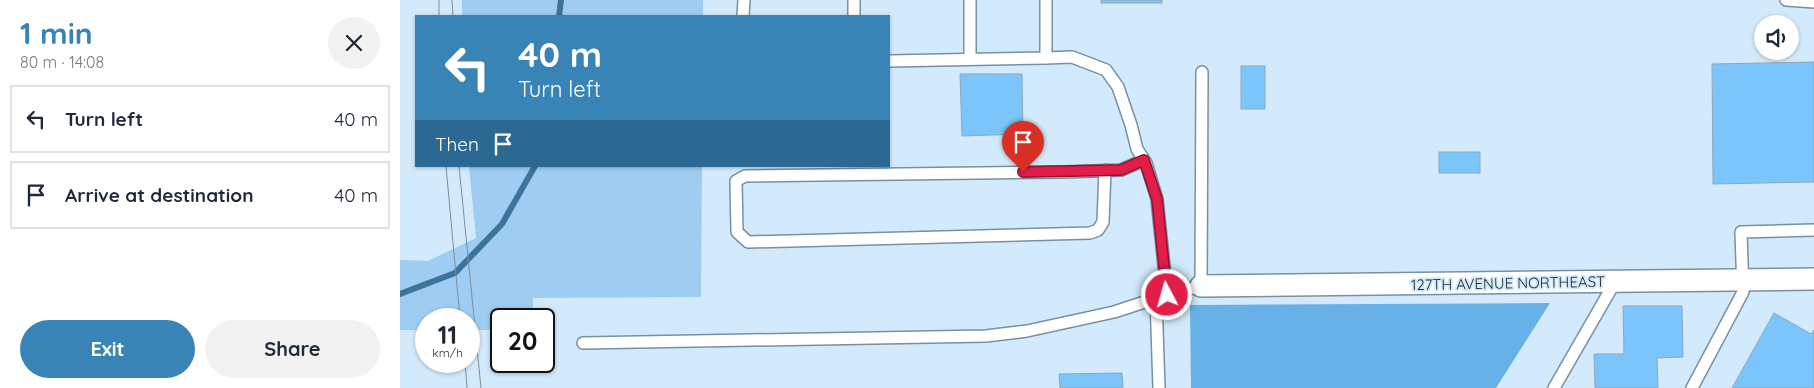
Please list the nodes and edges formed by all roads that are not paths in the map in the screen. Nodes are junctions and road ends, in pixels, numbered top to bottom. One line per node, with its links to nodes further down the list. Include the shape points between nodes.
1 (744, 0): 7 (lane)
2 (854, 0): 8 (lane)
3 (970, 0): 11 (lane)
4 (1046, 0): 9 (lane)
5 (1786, 0): 6 (lane)
6 (1814, 2)
7 (744, 15)
8 (854, 15)
9 (1046, 58): 11 (lane); 13 (lane, via 1072,57 1106,70 1118,87 1137,149)
10 (890, 60): 11 (lane)
11 (970, 60)
12 (1202, 72): 19 (lane)
13 (1144, 160): 14 (lane, via 1121,170); 20 (lane, via 1157,199)
14 (1105, 170): 14 (lane, via 745,176 736,181 737,232 748,242 1090,233 1098,230 1103,222)
15 (1814, 230): 17 (lane, via 1741,232)
16 (1814, 279): 17 (street, 127TH AVENUE NORTHEAST)
17 (1743, 280): 18 (street, 127TH AVENUE NORTHEAST); 24 (lane, via 1743,292)
18 (1615, 282): 19 (street, 127TH AVENUE NORTHEAST); 23 (lane)
19 (1202, 286): 20 (lane)
20 (1161, 296): 21 (lane, via 1114,312 1027,331 986,336); 22 (lane)
21 (583, 343)
22 (1159, 388)
23 (1554, 388)
24 (1692, 388)

